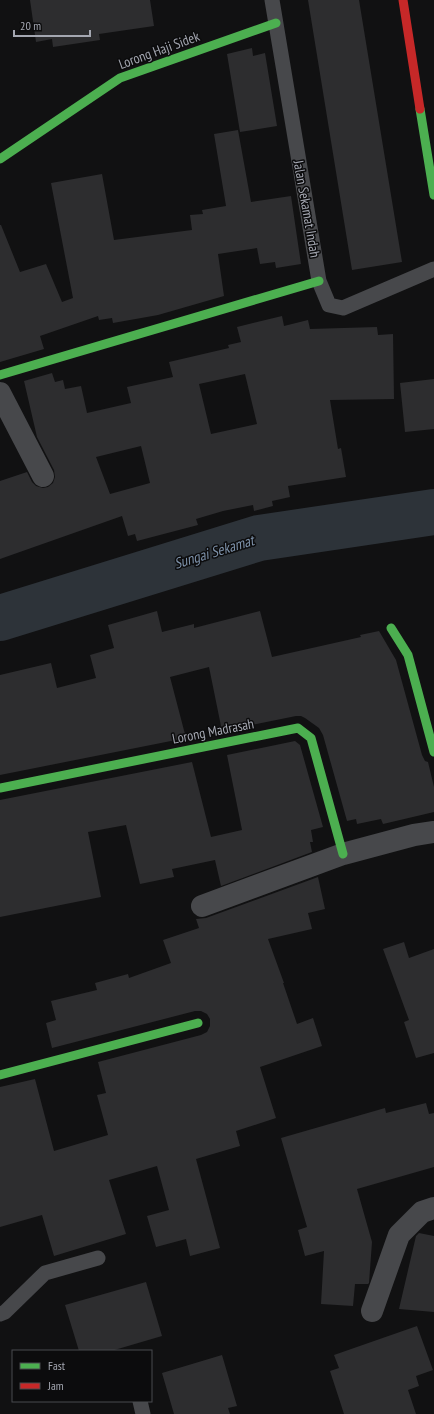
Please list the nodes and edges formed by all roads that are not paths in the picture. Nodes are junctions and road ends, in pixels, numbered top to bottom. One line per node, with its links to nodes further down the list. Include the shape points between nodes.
1 (272, 0): 3 (lane, Jalan Sekamat Indah)
2 (403, 0): 5 (street)
3 (276, 23): 4 (street, Lorong Haji Sidek, via 120,78); 7 (lane, Jalan Sekamat Indah)
4 (0, 159)
5 (434, 195)
6 (434, 269): 7 (lane, Jalan Sekamat Indah, via 343,308 329,305)
7 (319, 281): 8 (street)
8 (0, 374)
9 (0, 393): 10 (street)
10 (43, 476)
11 (391, 628): 12 (street, via 408,655)
12 (434, 752)
13 (0, 788): 15 (street, Lorong Madrasah, via 298,728 311,738)
14 (434, 832): 15 (street)
15 (343, 854): 16 (street)
16 (202, 906)
17 (198, 1023): 18 (street)
18 (0, 1075)
19 (434, 1208): 21 (street, via 422,1212 399,1235)
20 (98, 1258): 22 (lane, via 45,1273)
21 (372, 1312)
22 (0, 1314)
23 (140, 1402): 24 (lane)
24 (143, 1414)

